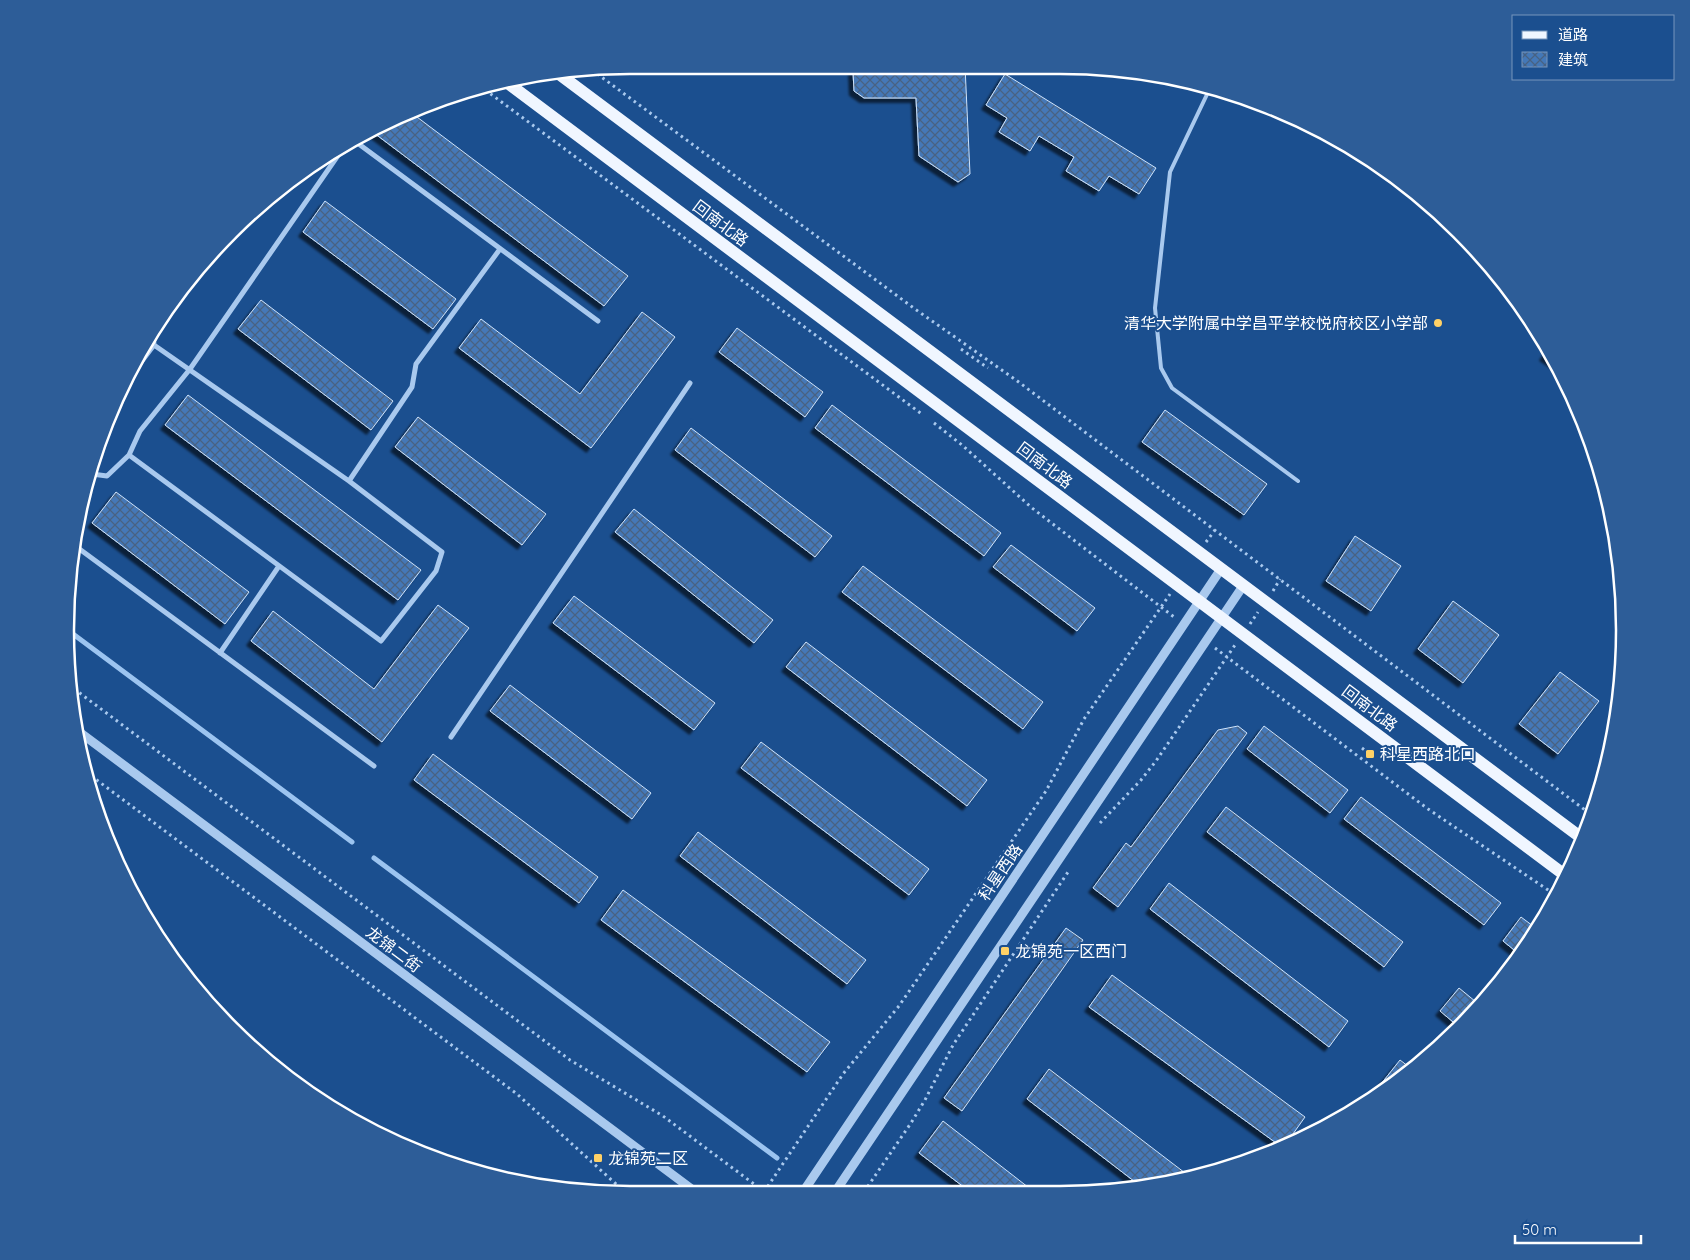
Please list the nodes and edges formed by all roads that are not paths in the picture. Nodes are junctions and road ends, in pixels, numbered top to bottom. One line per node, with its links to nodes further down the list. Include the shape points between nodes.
1 (565, 78): 18 (main road, 回南北路)
2 (511, 87): 20 (main road, 回南北路)
3 (1207, 94): 15 (lane, via 1170,172 1155,308 1161,368 1172,388)
4 (359, 144): 6 (street)
5 (337, 157): 10 (street)
6 (500, 249): 7 (street); 14 (street, via 416,364 412,387)
7 (598, 321)
8 (154, 345): 9 (street); 10 (street)
9 (146, 355)
10 (190, 369): 12 (street, via 140,431); 14 (street)
11 (690, 383): 24 (street)
12 (129, 456): 13 (street, via 107,476); 17 (street)
13 (96, 475)
14 (349, 481): 17 (street, via 442,552 436,571 381,641)
15 (1298, 481)
16 (80, 549): 22 (street)
17 (278, 566): 22 (street)
18 (1221, 569): 19 (main road, 回南北路); 20 (street, 科星西路)
19 (1243, 586): 21 (street); 26 (main road, 回南北路)
20 (1199, 601): 21 (main road, 回南北路); 29 (street, 科星西路)
21 (1222, 618): 27 (main road, 回南北路); 30 (street)
22 (220, 653): 25 (street)
23 (83, 735): 28 (street, 龙锦二街)
24 (450, 737)
25 (374, 766)
26 (1577, 835)
27 (1561, 872)
28 (688, 1186)
29 (807, 1186)
30 (839, 1186)

